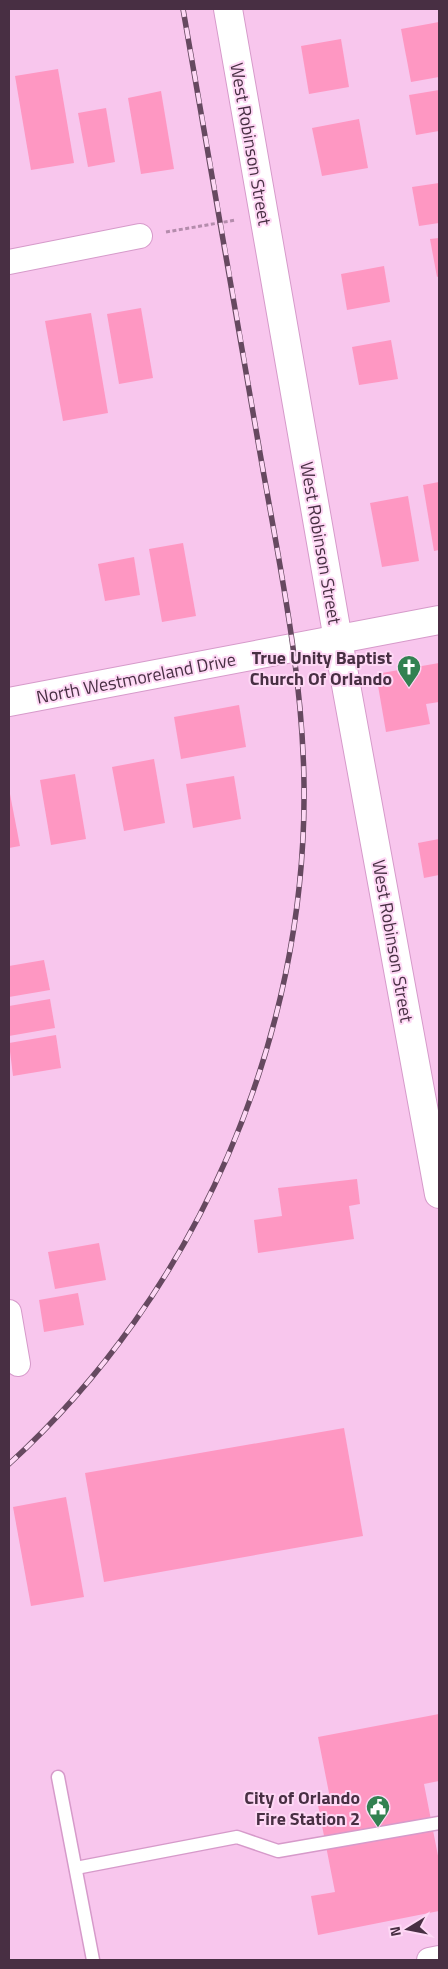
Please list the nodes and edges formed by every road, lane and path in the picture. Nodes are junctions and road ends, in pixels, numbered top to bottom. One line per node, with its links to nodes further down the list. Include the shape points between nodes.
1 (228, 9): 6 (street, West Robinson Street)
2 (233, 220): 3 (path)
3 (140, 236): 4 (street)
4 (9, 262)
5 (439, 620): 6 (street, North Westmoreland Drive)
6 (338, 640): 7 (street, North Westmoreland Drive); 8 (street, West Robinson Street)
7 (9, 702)
8 (439, 1194)
9 (9, 1312): 10 (street)
10 (18, 1364)
11 (58, 1777): 13 (lane)
12 (439, 1823): 13 (lane, via 278,1851 236,1837)
13 (76, 1868): 15 (lane)
14 (439, 1958): 16 (street)
15 (94, 1960)
16 (429, 1960)

